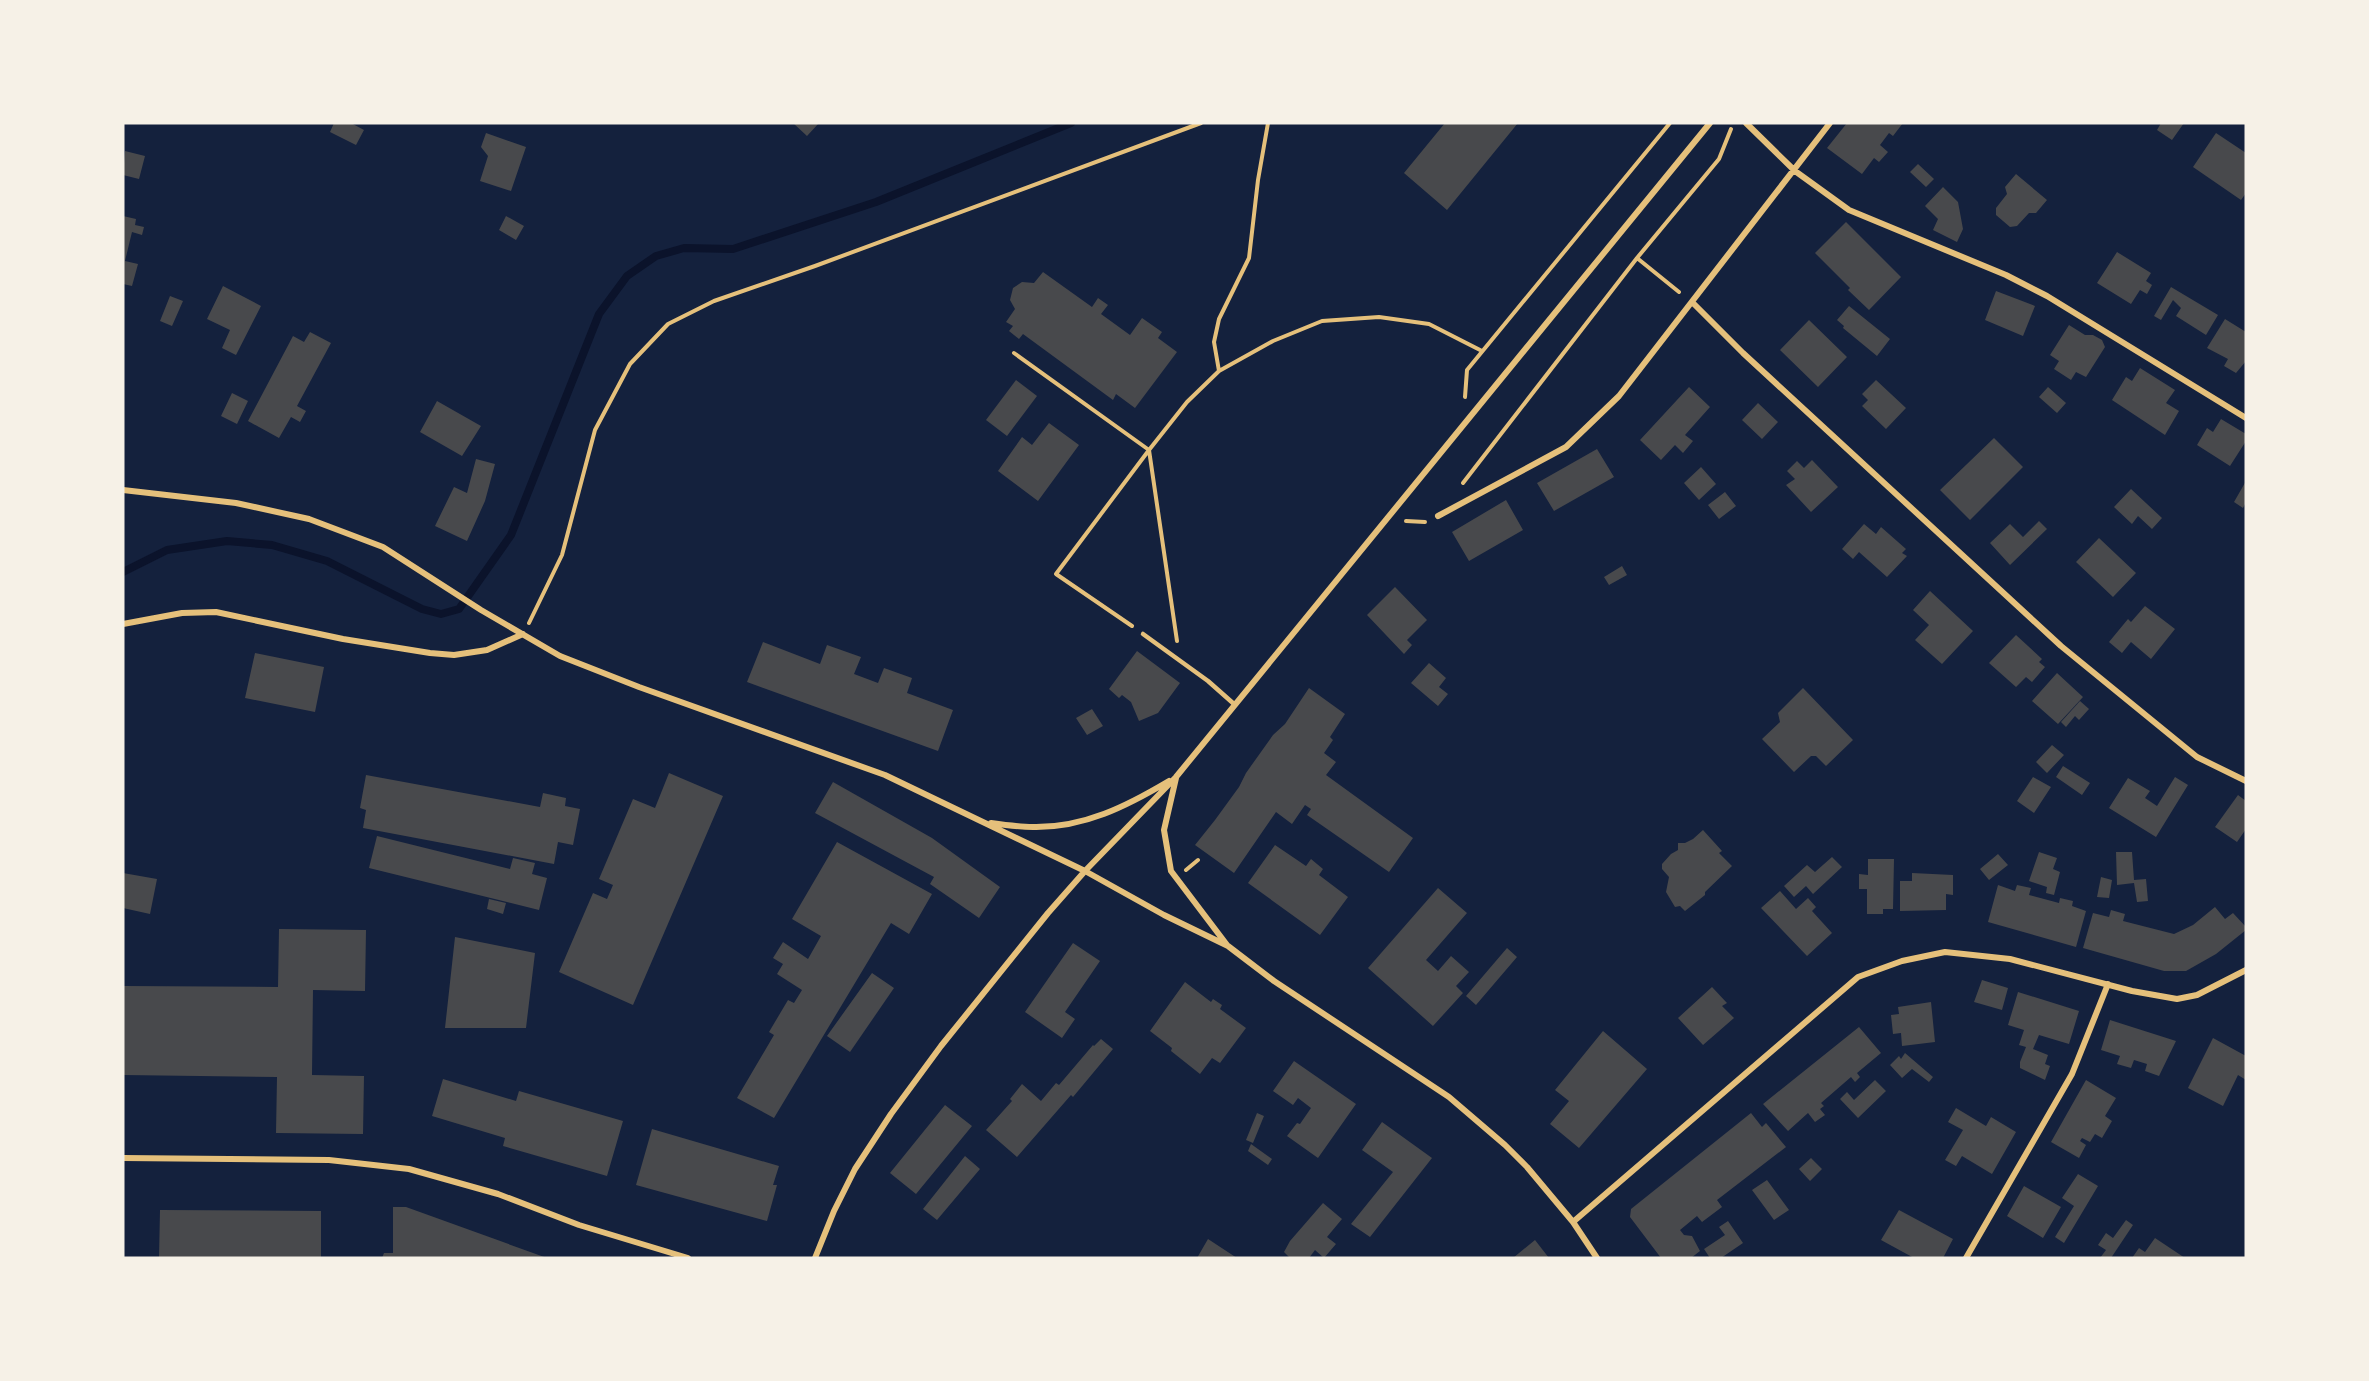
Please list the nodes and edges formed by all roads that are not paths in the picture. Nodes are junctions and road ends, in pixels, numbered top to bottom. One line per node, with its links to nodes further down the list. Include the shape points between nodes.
1 (1710, 123): 12 (street)
2 (1746, 123): 4 (street)
3 (1830, 123): 4 (street)
4 (1795, 171): 5 (street); 6 (street, via 1849,210 2047,296)
5 (1692, 302): 8 (street, via 1619,396 1566,447); 14 (street, via 2061,646 2197,757)
6 (2246, 418)
7 (123, 490): 10 (street, via 236,503 309,519 383,547)
8 (1437, 516)
9 (123, 624): 10 (street, via 182,613 216,612 344,639 454,655 487,650)
10 (523, 634): 15 (street, via 560,656 885,775)
11 (1143, 634): 12 (lane)
12 (1234, 704): 13 (street)
13 (1176, 777): 15 (street, via 1125,807 1076,824 1034,827); 16 (street); 17 (street, via 1164,830 1170,871)
14 (2246, 781)
15 (988, 823): 16 (street)
16 (1085, 871): 17 (street); 23 (street, via 978,1000 891,1114 847,1184)
17 (1228, 946): 21 (street, via 1449,1097 1505,1145)
18 (2246, 970): 19 (street, via 2197,996 2177,999)
19 (2108, 984): 21 (street, via 2010,959 1945,952 1902,961 1858,977); 25 (street, via 2072,1074)
20 (123, 1158): 22 (street, via 329,1160 409,1169 498,1194 579,1225)
21 (1573, 1222): 24 (street)
22 (688, 1258)
23 (815, 1258)
24 (1597, 1258)
25 (1966, 1258)

